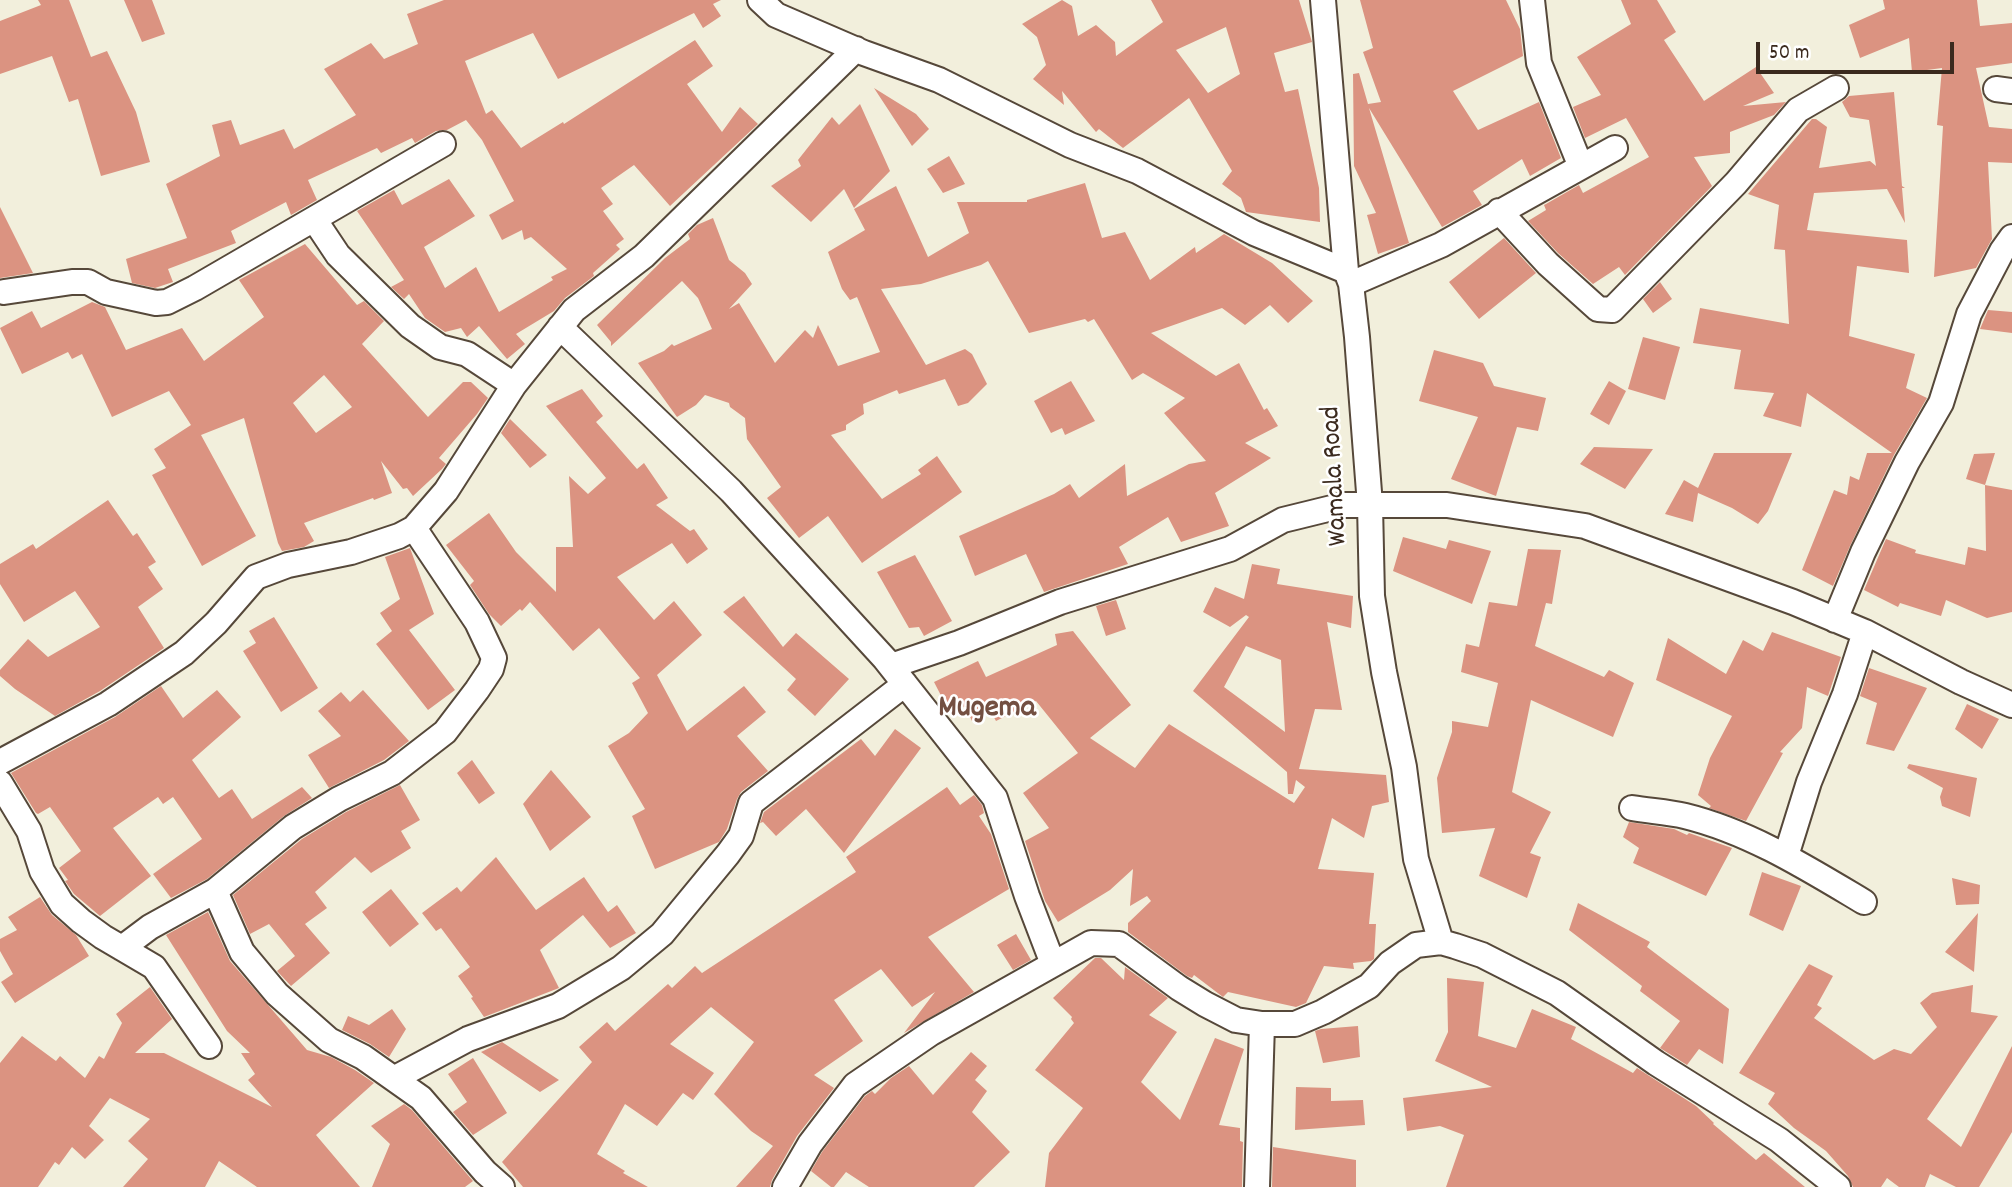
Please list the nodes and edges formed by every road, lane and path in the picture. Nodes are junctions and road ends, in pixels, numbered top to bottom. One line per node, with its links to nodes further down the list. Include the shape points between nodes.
1 (760, 0): 4 (street, via 776,15)
2 (1323, 0): 12 (street, Wamala Road)
3 (1532, 0): 8 (street, via 1539,63)
4 (856, 49): 12 (street, via 939,80 1070,145 1137,171); 14 (street, via 644,256 574,310)
5 (1836, 88): 9 (street, via 1798,110 1736,183 1612,310 1598,309)
6 (443, 144): 10 (street)
7 (1615, 148): 8 (street)
8 (1581, 167): 9 (street)
9 (1499, 211): 12 (street, via 1441,245)
10 (314, 219): 13 (street, via 167,302 106,292 88,282); 15 (street, via 346,264 410,326)
11 (2012, 237): 18 (street, via 1969,314 1941,404 1879,518)
12 (1348, 277): 16 (street, Wamala Road)
13 (4, 292)
14 (560, 327): 15 (street); 20 (street, via 731,491)
15 (514, 385): 17 (street, via 446,491)
16 (1370, 505): 18 (street, via 1447,505 1585,526); 20 (street, via 1344,505 1283,520 1230,549 1060,602 959,643); 28 (street, Wamala Road, via 1372,596 1384,672 1404,767 1416,859)
17 (414, 528): 22 (street, via 351,552 256,577 184,653 108,704); 26 (street, via 477,622 494,658 491,669 445,732 392,773 293,827)
18 (1835, 620): 19 (street)
19 (1865, 632): 21 (street); 25 (street)
20 (898, 675): 30 (street, via 995,798); 33 (street, via 751,803 741,836 728,854 662,934 621,968 558,1006 468,1040)
21 (2012, 705)
22 (0, 762)
23 (0, 783): 29 (street, via 29,831 41,871 62,904)
24 (1632, 808): 25 (street, via 1685,816)
25 (1786, 856): 27 (street)
26 (215, 891): 29 (street); 33 (street, via 242,951 277,994 329,1040)
27 (1864, 902)
28 (1441, 942): 31 (street, via 1416,945 1390,963 1369,986 1323,1012 1295,1024); 37 (street, via 1482,956 1557,993 1656,1063 1780,1140)
29 (122, 948): 32 (street, via 154,967)
30 (1053, 964): 31 (street, via 1091,943 1119,944 1205,1004 1236,1020); 35 (street, via 931,1033 855,1085 810,1144)
31 (1262, 1024): 36 (street)
32 (209, 1046)
33 (395, 1078): 34 (street, via 421,1098)
34 (502, 1187)
35 (785, 1187)
36 (1257, 1187)
37 (1838, 1187)

